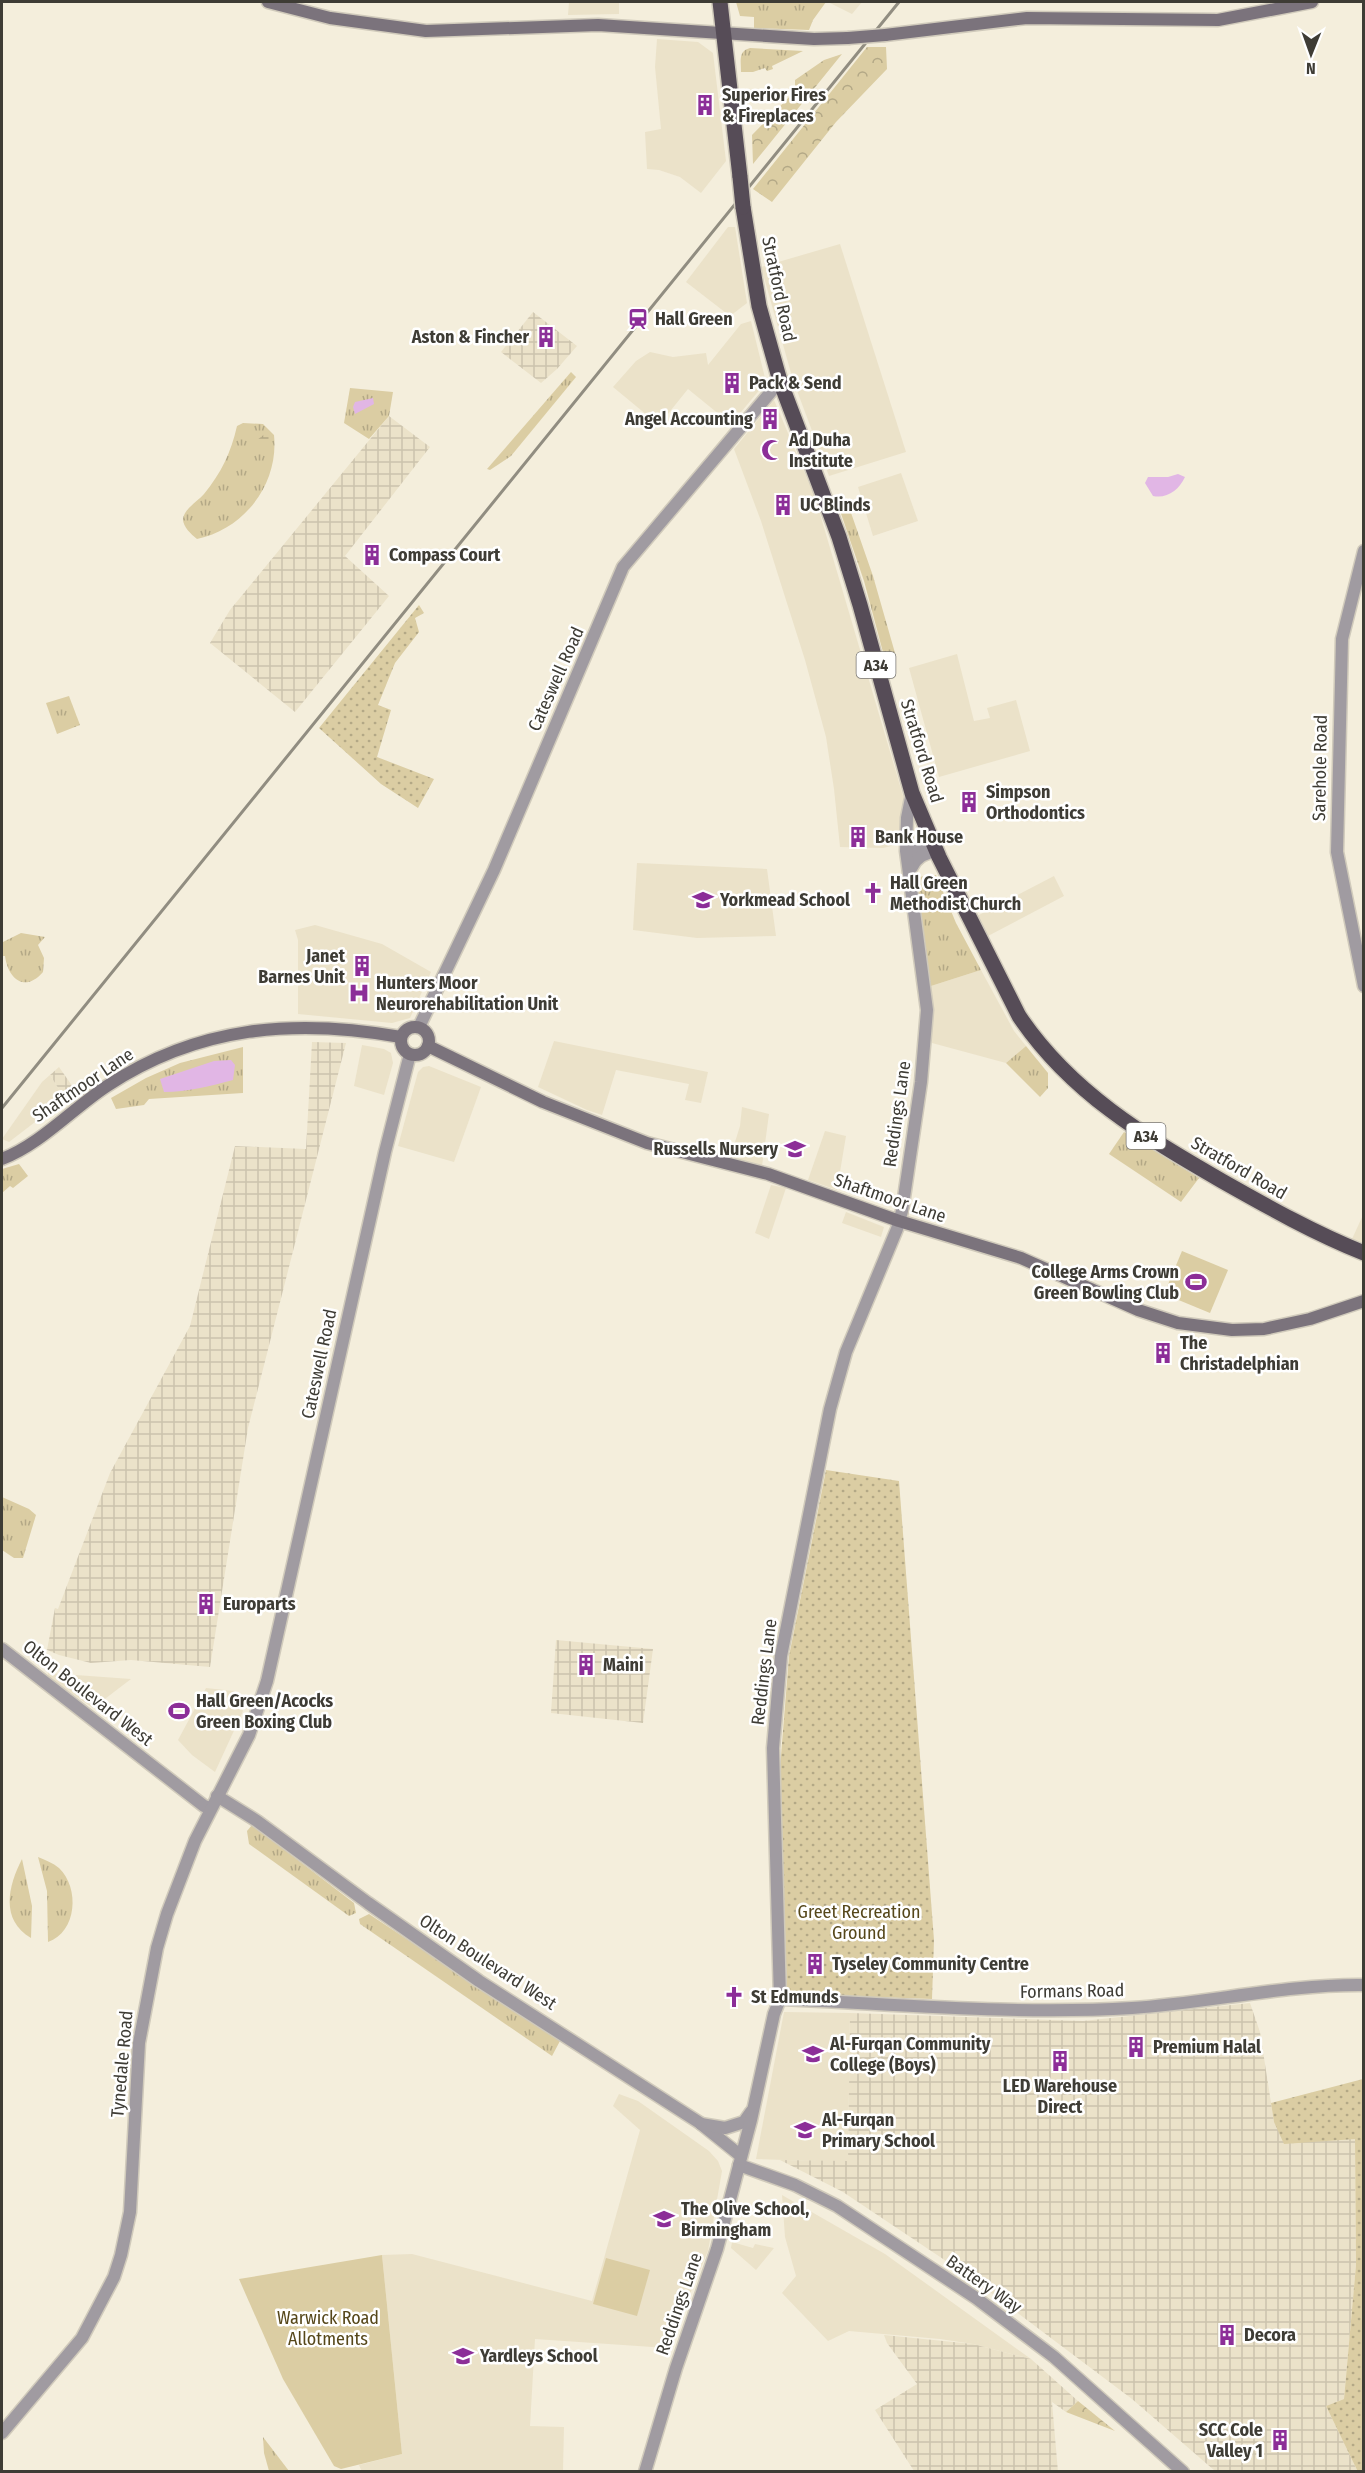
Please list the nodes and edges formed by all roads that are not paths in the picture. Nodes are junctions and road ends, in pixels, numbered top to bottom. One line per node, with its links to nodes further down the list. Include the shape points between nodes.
1 (268, 2): 4 (main road, via 330,18 426,31 598,25)
2 (720, 2): 4 (highway, Stratford Road / A34)
3 (1312, 2): 4 (main road, bridge, via 1218,20 1027,18 814,39)
4 (725, 34): 5 (highway, Stratford Road / A34, bridge, via 743,207 759,306)
5 (780, 381): 7 (highway, Stratford Road / A34, via 839,537); 11 (street, Cateswell Road, via 623,567 494,870)
6 (1364, 551): 10 (street, Sarehole Road, via 1342,639 1337,840)
7 (912, 793): 8 (highway, Stratford Road / A34); 9 (street, Reddings Lane, via 907,819)
8 (934, 844): 9 (street, Reddings Lane, via 912,852); 17 (highway, Stratford Road / A34, via 1019,1016 1071,1077 1111,1112 1175,1154 1309,1229)
9 (908, 877): 16 (street, Reddings Lane, via 927,1010 921,1082)
10 (1364, 986)
11 (419, 1027): 12 (main road, via 406,1029); 13 (main road, via 428,1036)
12 (401, 1037): 14 (main road, via 402,1048); 15 (main road, Shaftmoor Lane, via 288,1027 230,1033 200,1041 139,1066 96,1093 27,1146)
13 (428, 1046): 14 (main road, via 420,1054); 16 (main road, Shaftmoor Lane, via 543,1102 647,1143 770,1175)
14 (410, 1054): 20 (street, Cateswell Road)
15 (2, 1159)
16 (899, 1221): 18 (main road, Shaftmoor Lane, via 1021,1258 1138,1310 1178,1323 1232,1330 1264,1329 1310,1319); 24 (street, Reddings Lane, via 846,1352 830,1409 781,1656 773,1748)
17 (1364, 1253)
18 (1364, 1299)
19 (2, 1649): 22 (street, Olton Boulevard West)
20 (267, 1682): 21 (street, Tynedale Road, via 249,1735)
21 (217, 1796): 22 (street, Tynedale Road); 26 (street, Olton Boulevard West, via 480,1981)
22 (210, 1808): 28 (street, Tynedale Road, via 167,1914 147,1992 139,2043 130,2212 114,2277 82,2338)
23 (1364, 1984): 24 (street, Formans Road, via 1134,2008 1068,2010)
24 (780, 1999): 25 (street, Reddings Lane)
25 (752, 2111): 26 (street, via 744,2122 725,2128); 27 (street, Reddings Lane)
26 (700, 2124): 27 (street, Olton Boulevard West)
27 (740, 2161): 29 (street, Reddings Lane, via 717,2249); 30 (street, Battery Way, via 837,2206 976,2298 1054,2357)
28 (2, 2433)
29 (645, 2472)
30 (1183, 2472)

